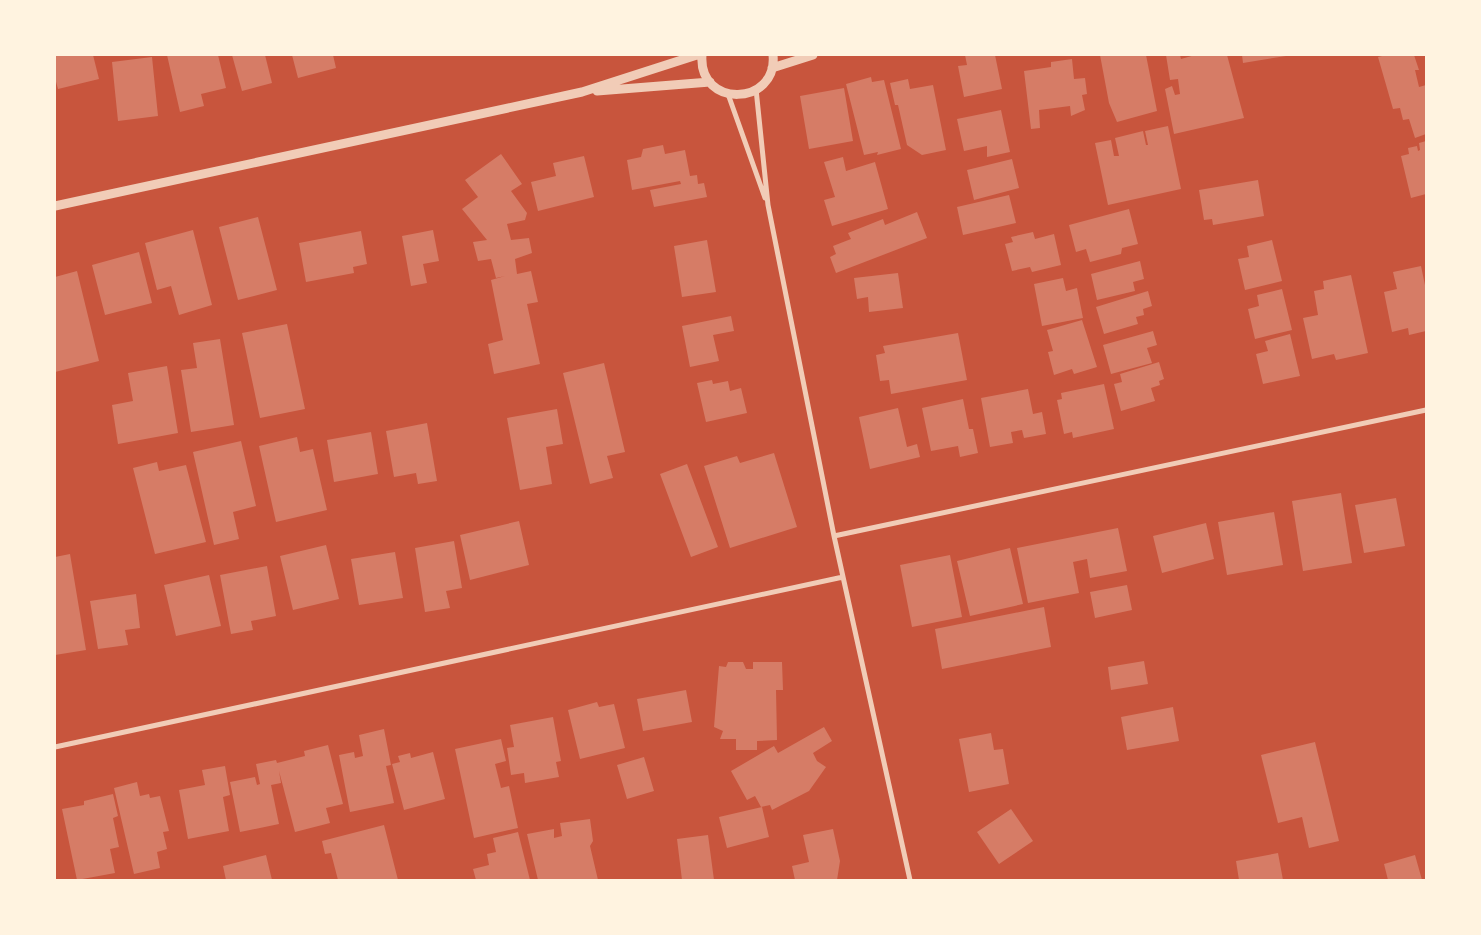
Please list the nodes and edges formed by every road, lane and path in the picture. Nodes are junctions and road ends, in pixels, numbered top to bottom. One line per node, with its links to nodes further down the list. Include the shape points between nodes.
1 (697, 55): 8 (street)
2 (702, 55): 6 (street, via 703,69)
3 (773, 55): 5 (street)
4 (814, 55): 5 (street)
5 (772, 68): 7 (street, via 764,84)
6 (710, 82): 8 (street); 9 (street)
7 (756, 90): 9 (street, via 748,94); 10 (street)
8 (582, 92): 11 (street)
9 (728, 94): 10 (street)
10 (768, 205): 13 (street)
11 (55, 206)
12 (1426, 410): 13 (street)
13 (834, 536): 14 (street)
14 (843, 577): 15 (street); 16 (street)
15 (55, 747)
16 (910, 880)

